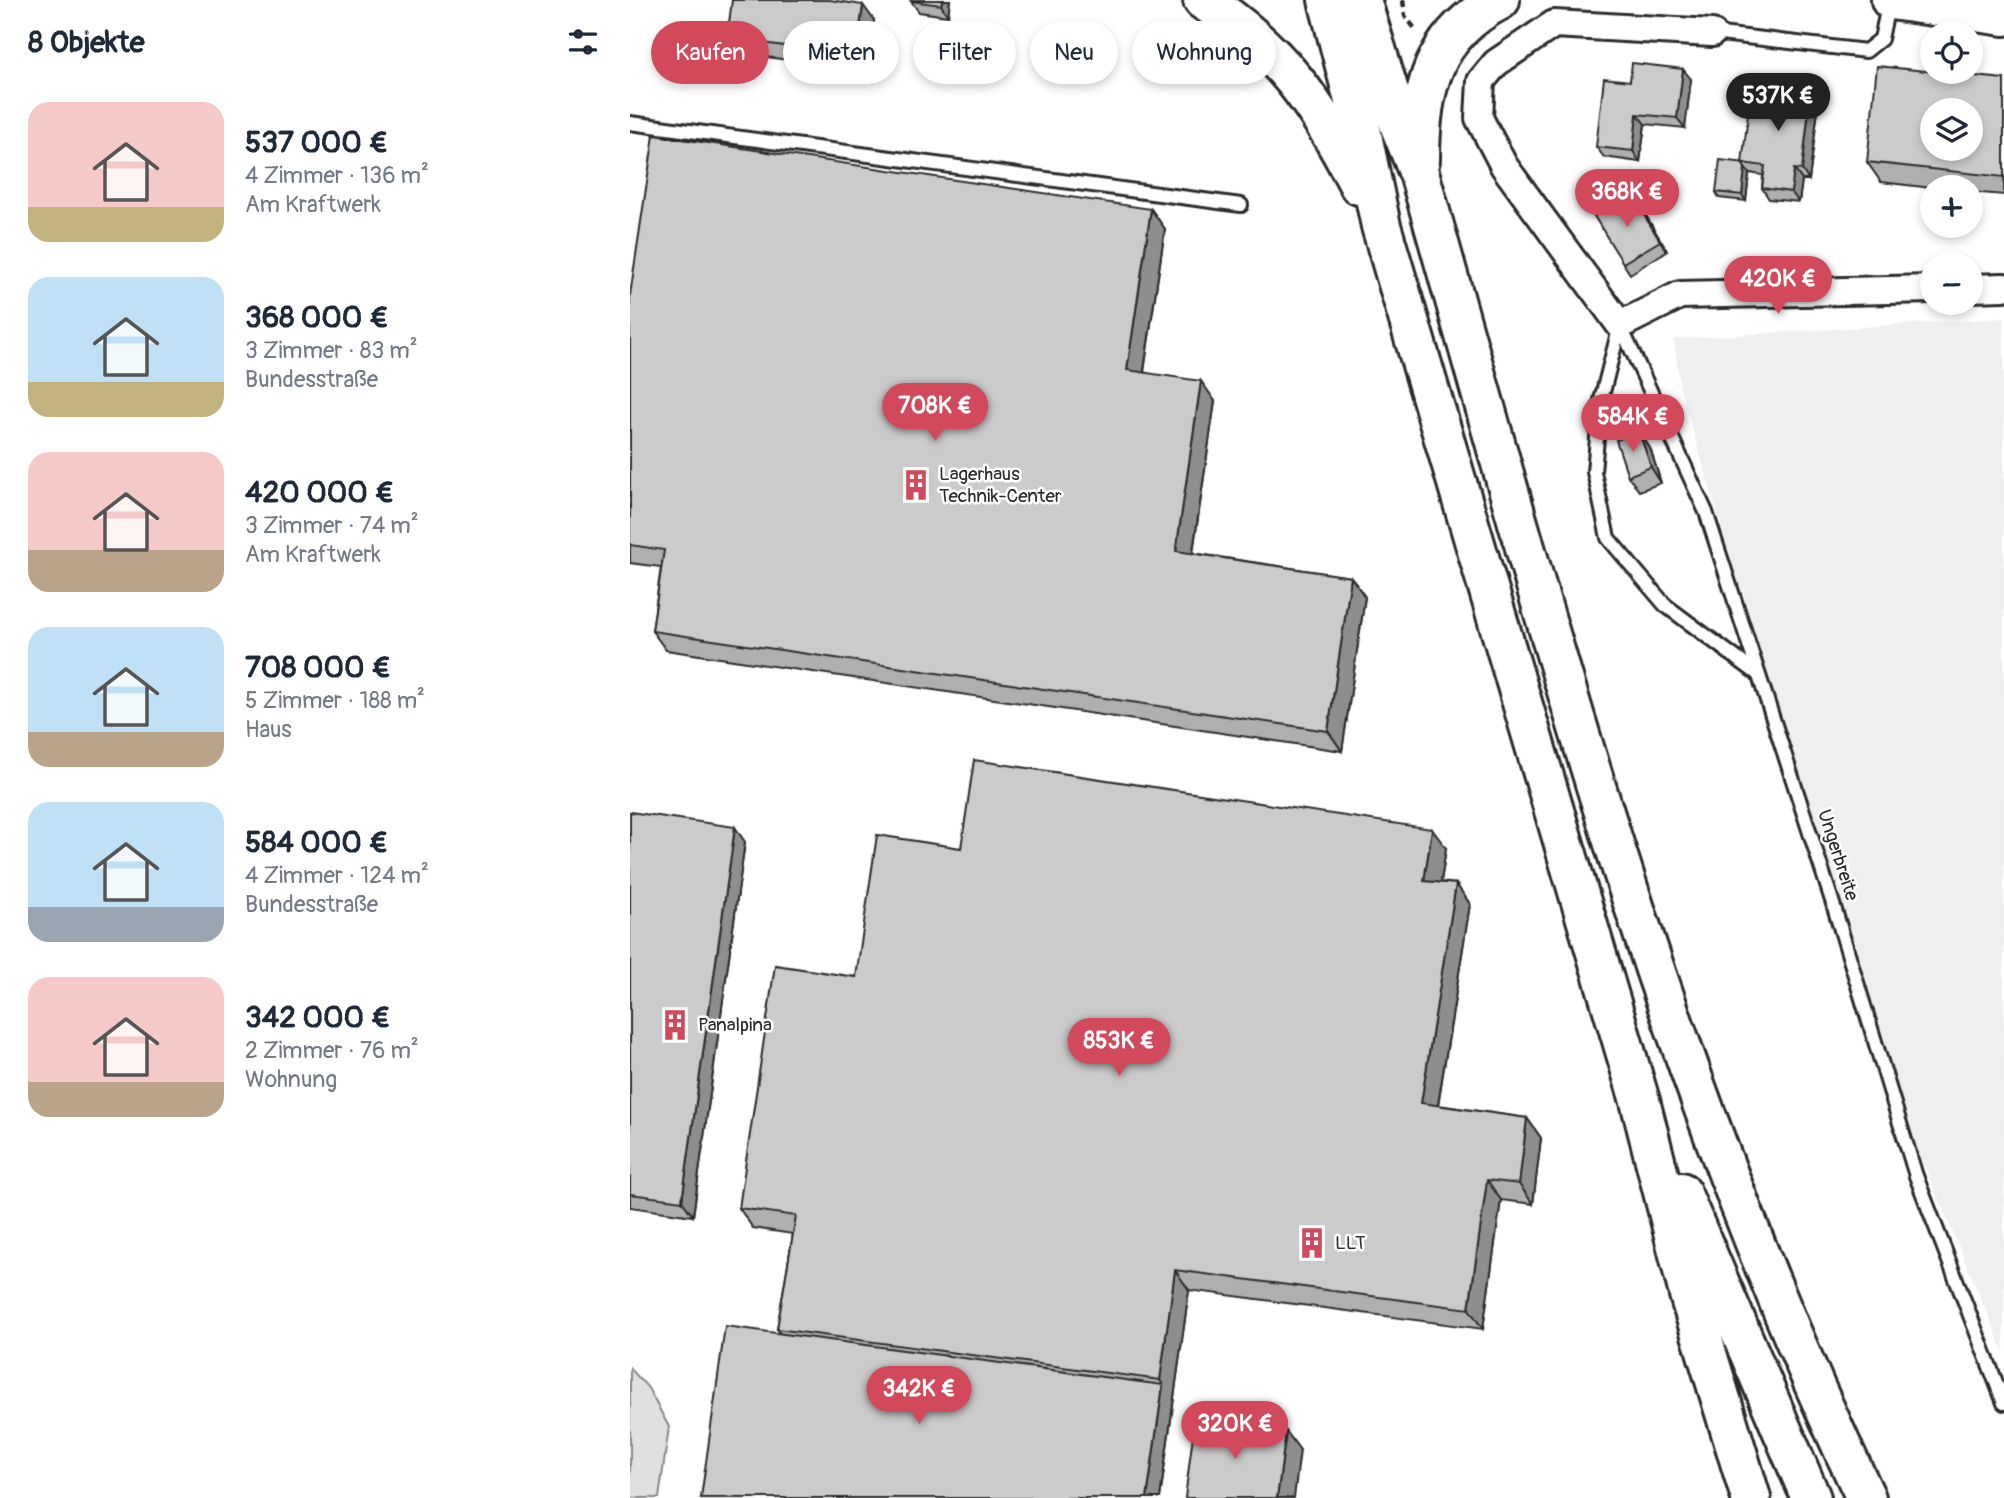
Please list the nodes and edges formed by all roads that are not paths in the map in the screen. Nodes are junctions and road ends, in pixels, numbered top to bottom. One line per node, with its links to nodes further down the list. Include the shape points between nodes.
1 (1203, 0): 11 (main road, via 1269,50 1301,86 1333,134)
2 (1328, 0): 11 (main road)
3 (1361, 0): 9 (main road)
4 (1500, 0): 9 (main road, via 1458,28 1430,76 1420,129)
5 (1890, 0): 6 (main road); 7 (lane, via 1881,39 1866,51)
6 (2004, 16)
7 (1712, 33): 15 (street, via 1554,24 1496,62 1481,81 1479,118 1504,166)
8 (630, 123): 10 (lane)
9 (1420, 176): 21 (main road, via 1580,740 1645,946 1734,1193)
10 (1241, 205)
11 (1381, 226): 17 (main road)
12 (2004, 287): 13 (street)
13 (1983, 288)
14 (1920, 289): 15 (street, via 1680,295)
15 (1620, 325): 16 (lane, Ungerbreite, via 1706,512); 16 (lane, via 1600,404 1594,472 1608,538 1665,605)
16 (1759, 675): 18 (lane, Ungerbreite, via 1916,1176)
17 (1640, 1101): 19 (main road, via 1690,1298); 20 (main road, via 1720,1277)
18 (2004, 1404)
19 (1751, 1498)
20 (1811, 1498)
21 (1866, 1498)

